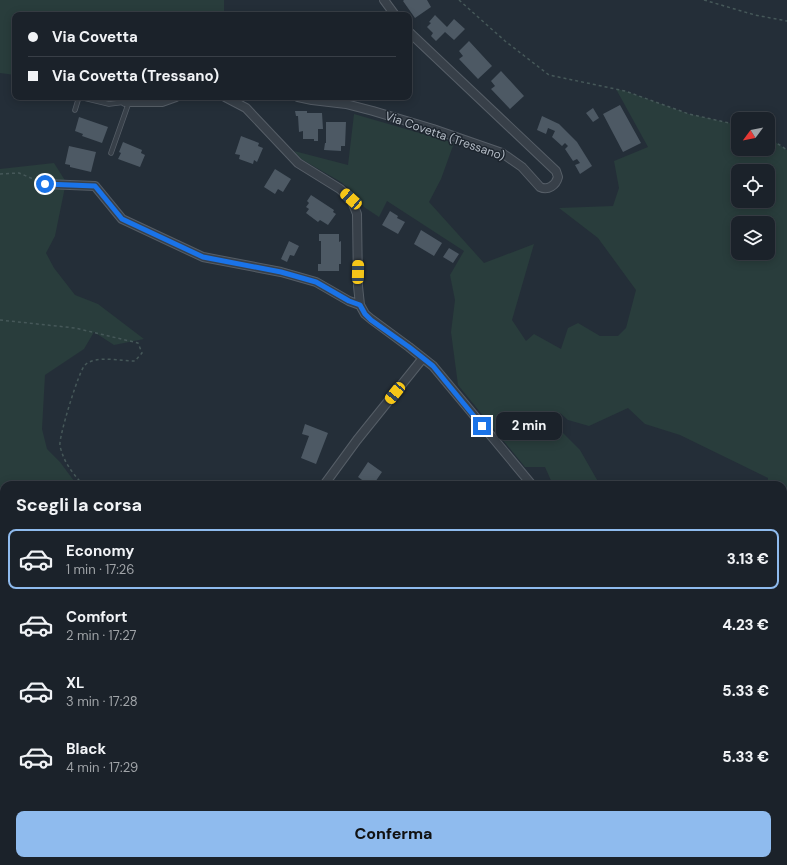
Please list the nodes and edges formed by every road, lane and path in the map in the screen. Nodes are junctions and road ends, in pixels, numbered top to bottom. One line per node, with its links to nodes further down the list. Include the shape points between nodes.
1 (384, 0): 4 (street)
2 (459, 0): 14 (path, via 505,42 549,75 626,91 689,114)
3 (704, 0): 5 (path, via 755,15)
4 (393, 12)
5 (787, 21)
6 (412, 35): 11 (street, Via Covetta (Tressano), via 556,171 558,177 551,188 540,187 522,167 502,153 433,129 346,104)
7 (79, 100): 13 (lane)
8 (92, 100): 12 (lane, via 109,104)
9 (168, 100): 12 (street)
10 (231, 100): 20 (street, via 246,108 298,163 340,189 351,199 357,214)
11 (312, 100)
12 (127, 102): 17 (lane)
13 (75, 110)
14 (731, 123)
15 (775, 142): 16 (path)
16 (787, 150)
17 (111, 153)
18 (0, 174): 19 (path, via 19,173)
19 (45, 184): 20 (street, via 95,186 122,219 203,257 281,272 316,282)
20 (360, 305): 22 (street, via 371,320)
21 (0, 320): 23 (path, via 74,328 138,343 142,353 135,361 96,359 84,365 76,382 59,444 66,465)
22 (423, 358): 24 (street); 25 (street, via 433,366)
23 (79, 481)
24 (327, 481)
25 (529, 481)

